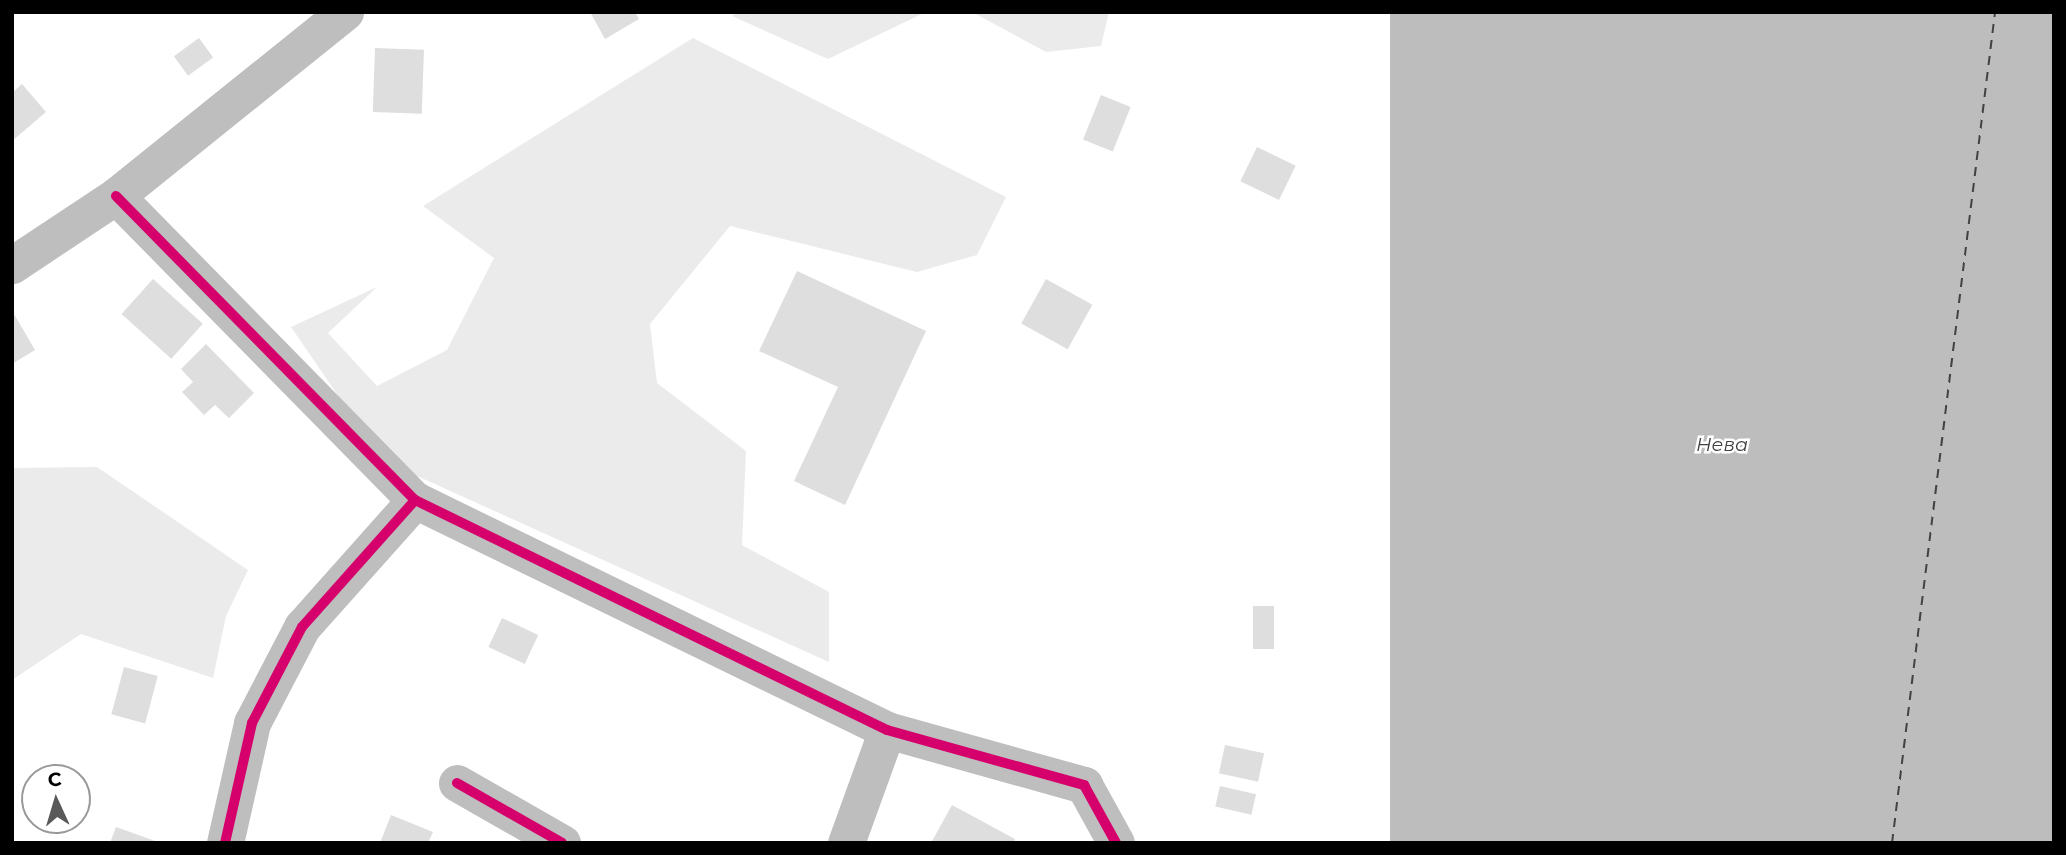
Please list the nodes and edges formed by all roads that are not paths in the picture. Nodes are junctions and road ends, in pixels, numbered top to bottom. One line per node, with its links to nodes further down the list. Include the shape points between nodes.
1 (345, 12): 2 (street)
2 (116, 196): 3 (street); 4 (street)
3 (12, 265)
4 (415, 500): 5 (street); 7 (street, via 302,627 252,723)
5 (887, 730): 9 (street); 10 (street, via 1084,785)
6 (457, 783): 8 (street)
7 (225, 843)
8 (562, 843)
9 (846, 843)
10 (1115, 843)

